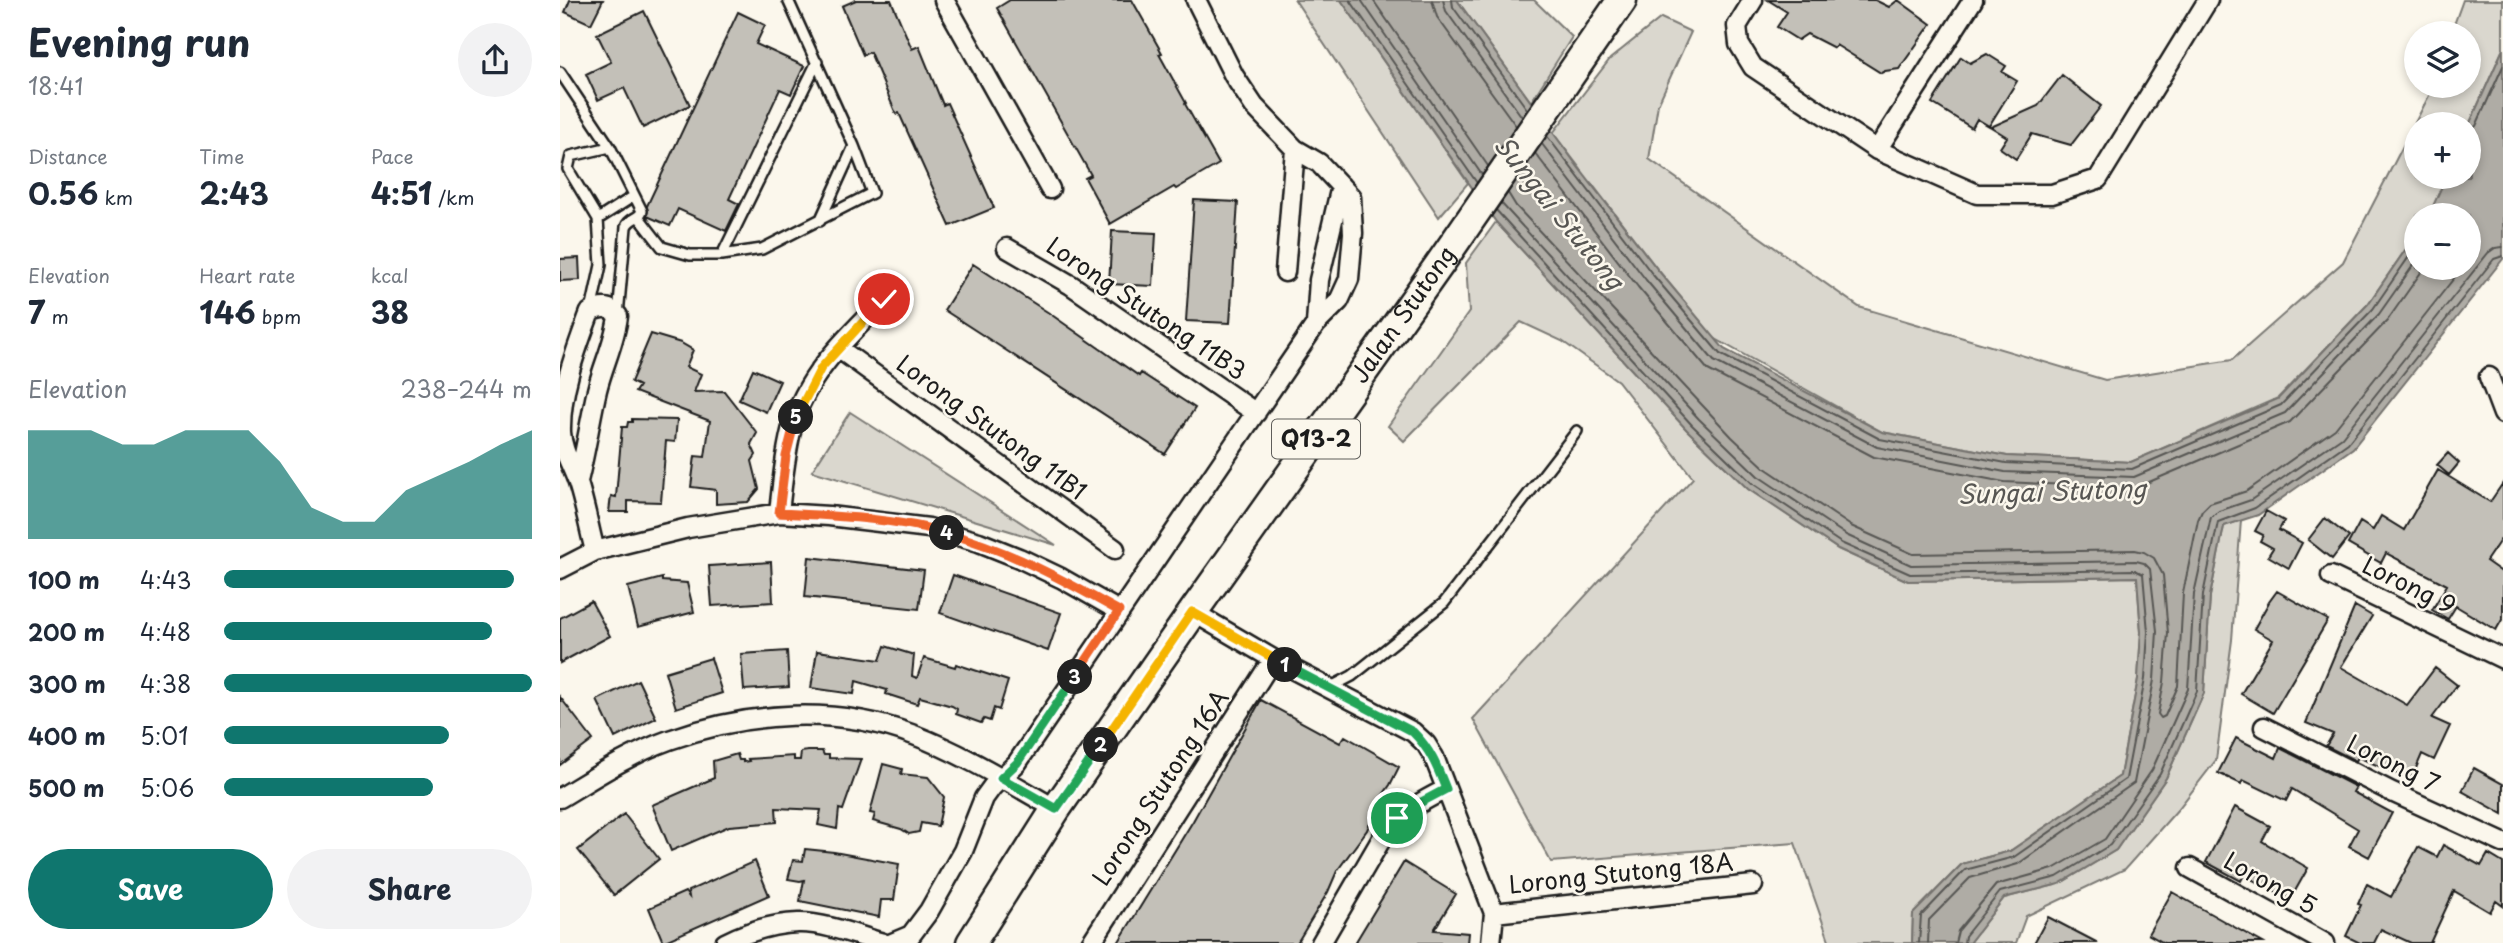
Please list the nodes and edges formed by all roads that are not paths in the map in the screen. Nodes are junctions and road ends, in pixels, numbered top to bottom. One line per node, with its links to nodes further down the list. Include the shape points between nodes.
1 (788, 0): 8 (lane)
2 (944, 0): 15 (street)
3 (1196, 0): 12 (street, via 1234,76 1254,106)
4 (1622, 0): 39 (main road, Jalan Stutong / Q13-2)
5 (1753, 0): 13 (street, via 1737,26 1739,44 1753,67)
6 (1973, 0): 13 (street)
7 (2208, 0): 13 (street, via 2098,179 2052,194 1977,194)
8 (817, 62): 10 (lane); 21 (lane)
9 (560, 72): 11 (lane)
10 (854, 145): 19 (lane); 19 (lane, via 872,193)
11 (610, 146): 16 (lane); 18 (lane, via 571,156 568,162)
12 (1295, 149): 14 (street, via 1319,163); 22 (street)
13 (1877, 150)
14 (1341, 186): 26 (street, via 1320,280); 26 (street, via 1351,197 1353,258 1339,302)
15 (1050, 189)
16 (635, 196): 17 (lane, via 642,211); 18 (lane)
17 (638, 216): 21 (lane, via 662,247 690,255); 25 (lane, via 626,227)
18 (598, 219): 24 (lane, via 601,265)
19 (820, 221): 21 (lane, via 762,249)
20 (1007, 248): 29 (street, Lorong Stutong 11B3, via 1071,285)
21 (722, 255)
22 (1285, 272)
23 (884, 299): 27 (street)
24 (590, 312): 25 (street, via 605,307); 32 (street, via 561,409 566,457)
25 (618, 316): 32 (street)
26 (1316, 324): 29 (street)
27 (838, 348): 33 (street, via 821,368 793,424); 34 (street, Lorong Stutong 11B1)
28 (2488, 377): 30 (street)
29 (1256, 413): 38 (street)
30 (2503, 414)
31 (1577, 431): 42 (lane, via 1444,603 1352,676)
32 (578, 481): 35 (street)
33 (779, 513): 35 (street, via 688,528); 38 (street, via 929,528 1019,558)
34 (1115, 549)
35 (595, 551): 36 (street)
36 (560, 569)
37 (2331, 576): 41 (street, Lorong 9)
38 (1119, 611): 44 (street, via 1017,763)
39 (1192, 612): 40 (street); 47 (main road, Jalan Stutong / Q13-2)
40 (1273, 659): 42 (street); 56 (street, Lorong Stutong 16A)
41 (2503, 659)
42 (1329, 688): 45 (street, via 1413,732 1434,757)
43 (2264, 727): 48 (street, Lorong 7)
44 (1001, 778): 46 (street, via 912,735 867,722 823,714 774,716 728,723 667,741); 47 (street); 54 (street, via 984,798 963,852 929,911 911,935)
45 (1446, 789): 51 (street); 57 (street, via 1397,818)
46 (560, 798)
47 (1056, 809): 55 (main road, Jalan Stutong / Q13-2)
48 (2503, 843)
49 (2190, 868): 59 (street, Lorong 5)
50 (1754, 885): 51 (street, Lorong Stutong 18A)
51 (1494, 913): 58 (street)
52 (724, 943): 53 (street, via 800,923)
53 (883, 943)
54 (892, 943)
55 (971, 943)
56 (1091, 943)
57 (1321, 943)
58 (1491, 943)
59 (2325, 943)

